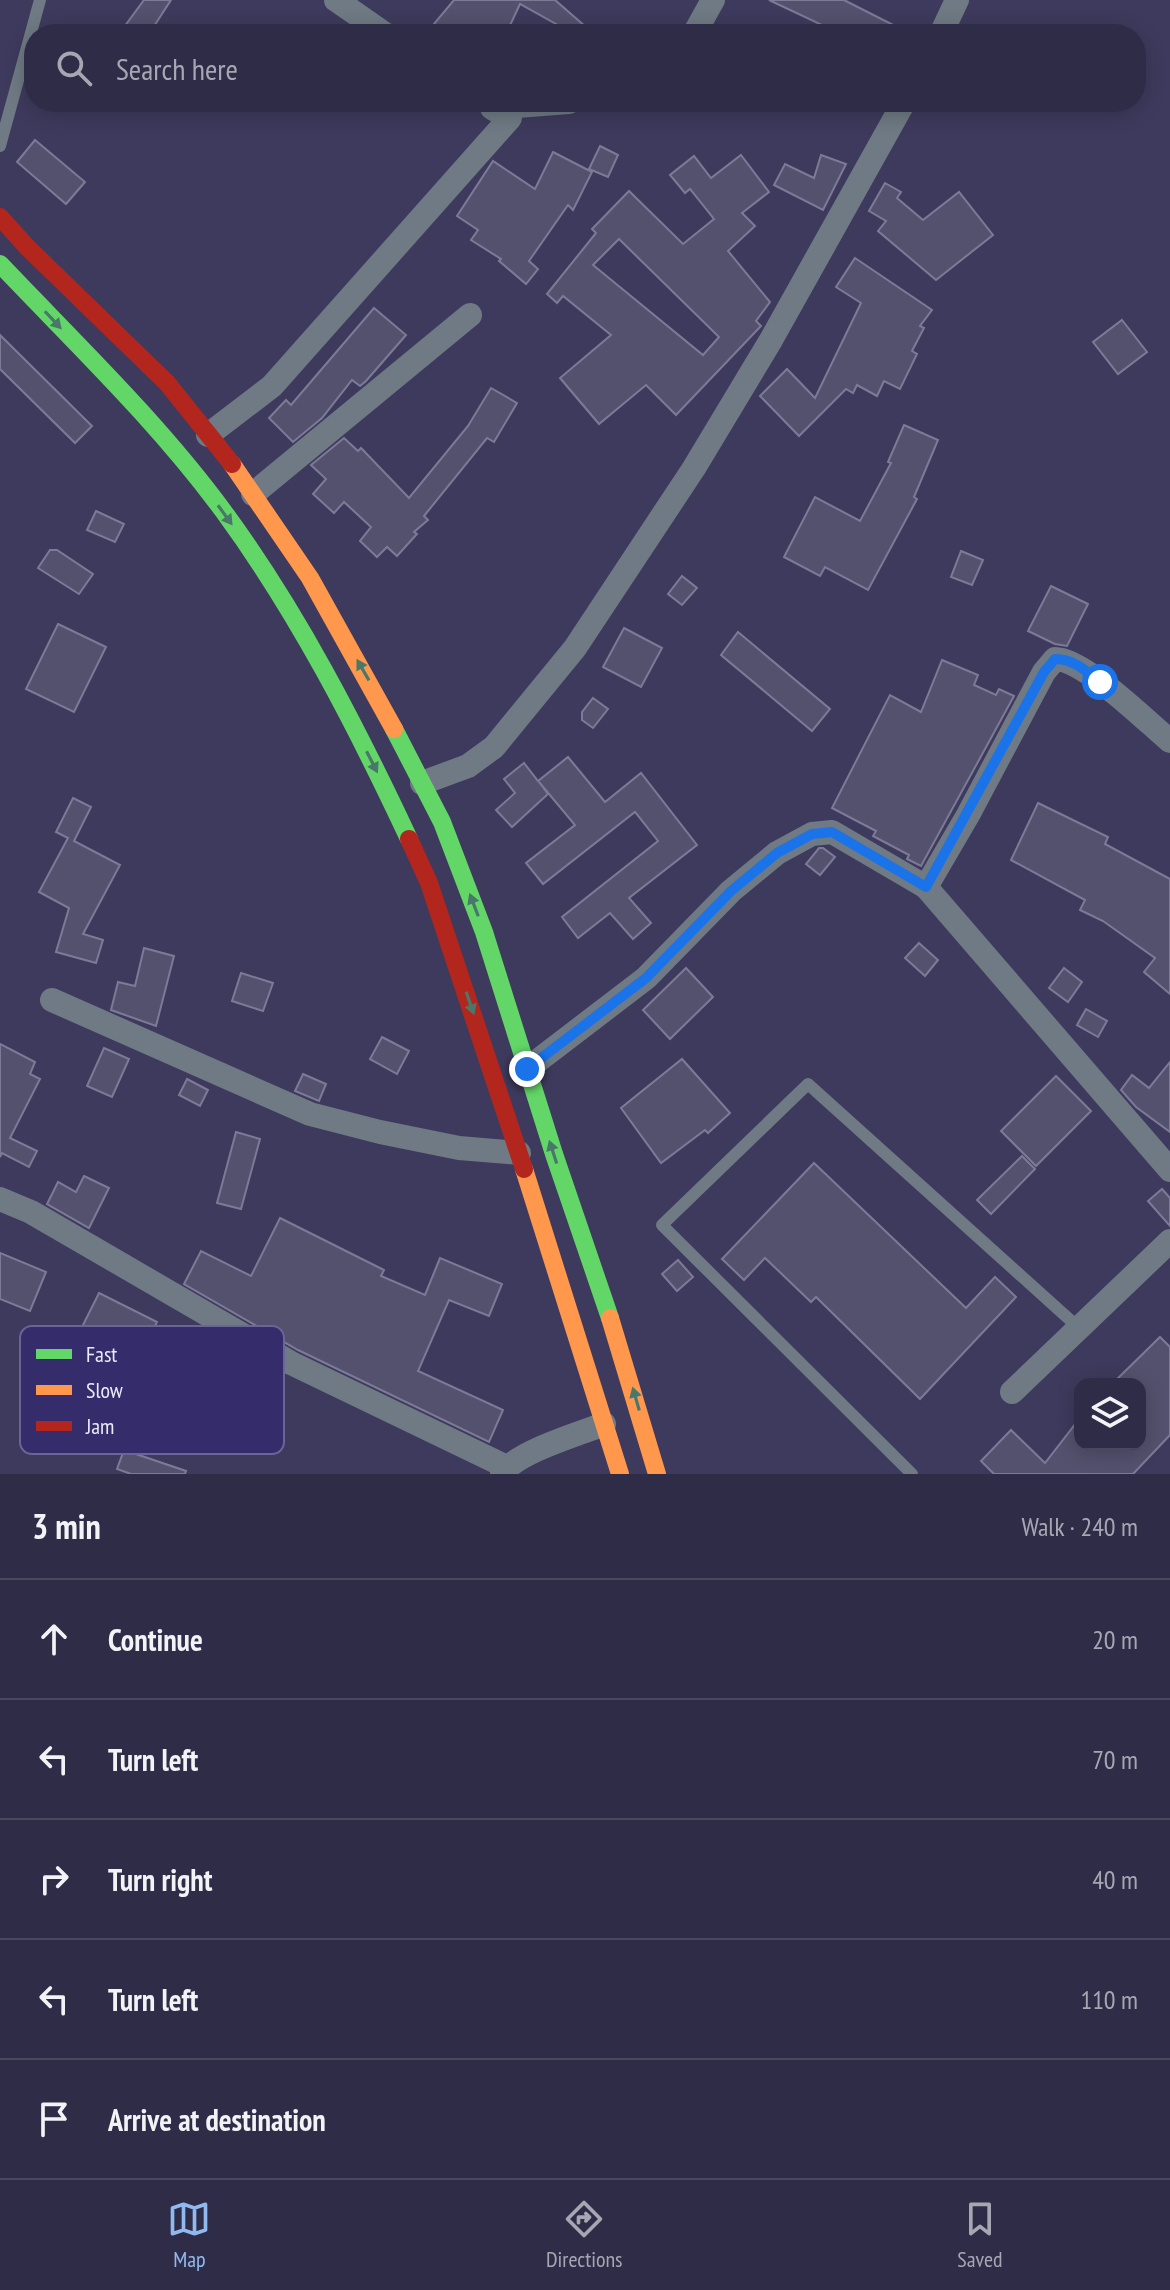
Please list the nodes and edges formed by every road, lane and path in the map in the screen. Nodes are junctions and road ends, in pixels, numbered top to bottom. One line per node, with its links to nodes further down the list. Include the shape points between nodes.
1 (40, 0): 5 (lane)
2 (336, 0): 6 (street)
3 (713, 0): 7 (street)
4 (957, 0): 8 (street)
5 (33, 24)
6 (371, 24)
7 (700, 24)
8 (946, 24)
9 (24, 58): 12 (lane)
10 (500, 112): 16 (street, via 510,118 272,386)
11 (898, 112): 19 (street, via 694,468 568,659 494,747 468,766)
12 (0, 146)
13 (0, 217): 16 (highway, via 167,383)
14 (3, 276): 23 (highway, one-way to 23, via 160,433 224,512 303,632 429,883)
15 (470, 315): 17 (street)
16 (208, 435): 17 (highway)
17 (253, 494): 19 (highway, one-way to 17, via 310,578)
18 (1170, 741): 20 (street, via 1081,667 1055,659)
19 (422, 783): 22 (highway, one-way to 19, via 484,932)
20 (926, 887): 22 (street, via 832,832 812,834 777,853 731,891 646,978); 24 (street)
21 (52, 1000): 23 (street, via 310,1114 459,1148)
22 (527, 1069): 34 (highway, one-way to 22)
23 (519, 1153): 31 (highway)
24 (1170, 1170)
25 (0, 1199): 27 (street)
26 (1170, 1241): 28 (street)
27 (227, 1326)
28 (1079, 1328): 30 (street); 35 (lane, via 808,1084 662,1225)
29 (284, 1359): 32 (street)
30 (1012, 1392)
31 (604, 1424): 32 (street); 33 (highway)
32 (504, 1470)
33 (620, 1474)
34 (657, 1474)
35 (912, 1474)

